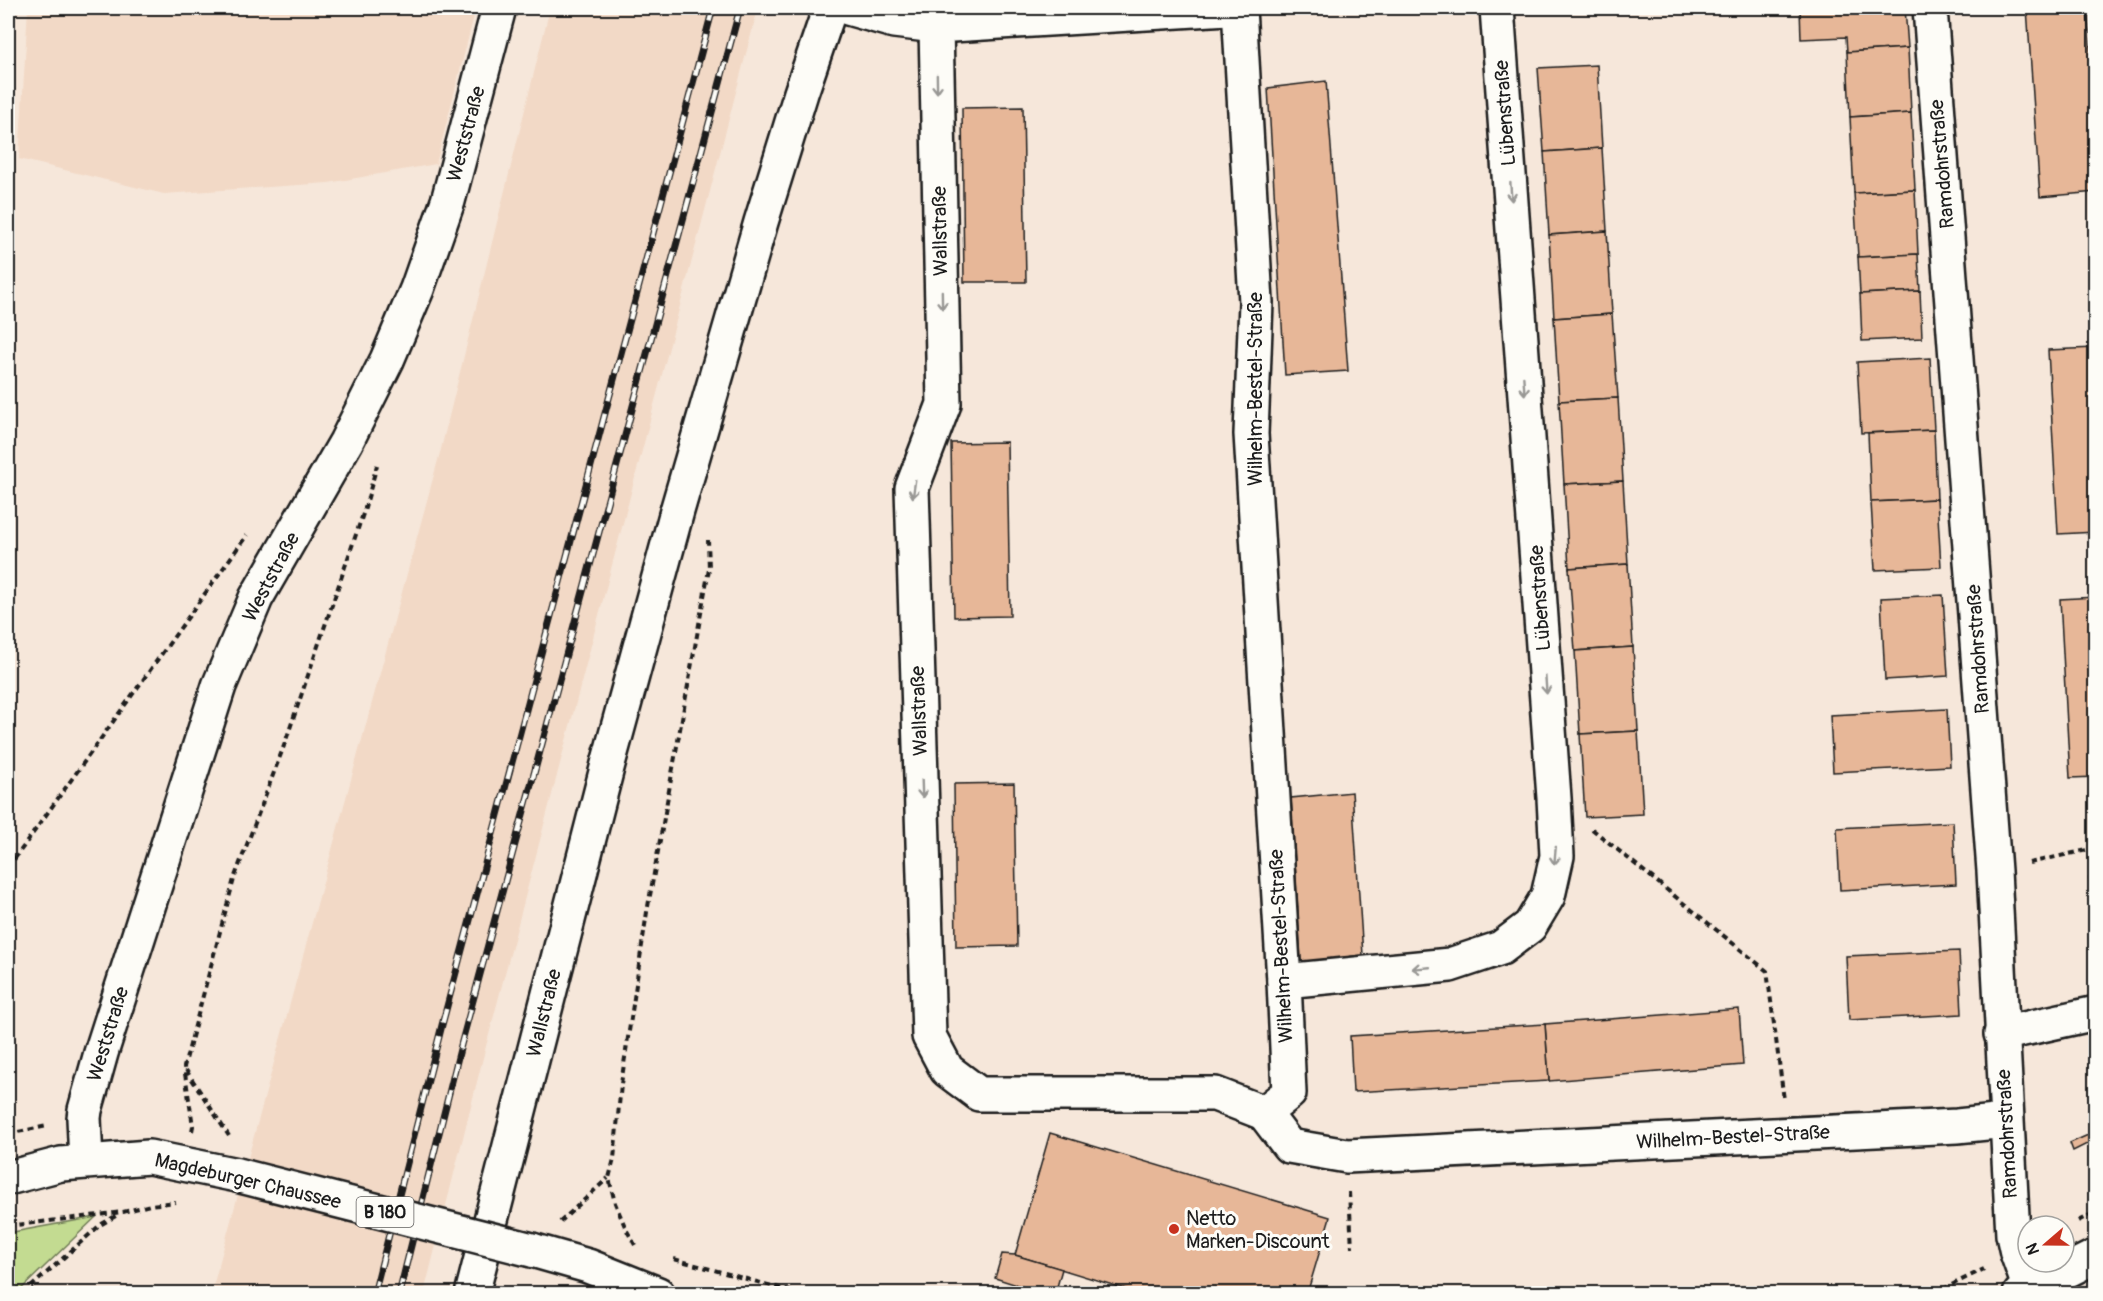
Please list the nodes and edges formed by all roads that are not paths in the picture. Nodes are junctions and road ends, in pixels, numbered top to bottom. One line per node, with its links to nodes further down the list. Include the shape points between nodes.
1 (499, 8): 14 (street, Weststraße, via 448,201 417,289 346,442 256,598 219,686 91,1089 84,1118)
2 (830, 8): 18 (street, Wallstraße, via 761,222 677,511)
3 (848, 8): 8 (street, via 894,21)
4 (1228, 8): 8 (street)
5 (1239, 8): 9 (street, Wilhelm-Bestel-Straße, via 1256,302 1251,434)
6 (1497, 8): 9 (street, Lübenstraße, one-way to 9, via 1557,856 1548,896 1530,926 1501,948 1450,965)
7 (1930, 8): 11 (street, Ramdohrstraße, via 1994,871)
8 (936, 26): 12 (street, Wallstraße, one-way to 12, via 944,404 912,488 929,1036 947,1070 979,1094 1215,1094)
9 (1284, 981): 12 (street, Wilhelm-Bestel-Straße, via 1288,1093)
10 (2096, 1012): 11 (street)
11 (2001, 1034): 13 (street, Ramdohrstraße)
12 (1264, 1113): 13 (street, Wilhelm-Bestel-Straße, via 1289,1146 1347,1156)
13 (2006, 1121): 17 (street, Ramdohrstraße, via 2013,1235)
14 (86, 1161): 15 (street, Magdeburger Chaussee / B 180); 19 (street, Magdeburger Chaussee / B 180, bridge, via 149,1157 237,1175 532,1250)
15 (8, 1178)
16 (2096, 1256): 17 (street)
17 (2025, 1291)
18 (472, 1293)
19 (658, 1293)

